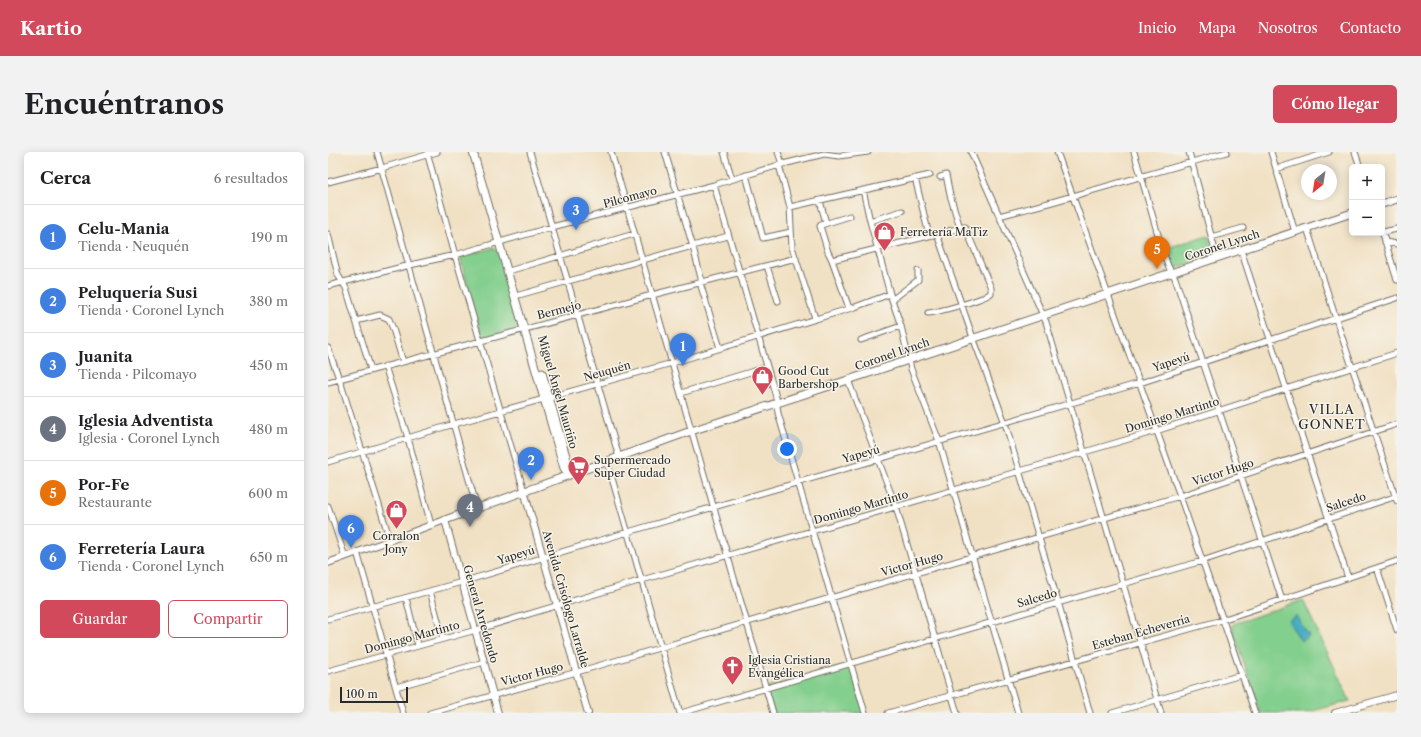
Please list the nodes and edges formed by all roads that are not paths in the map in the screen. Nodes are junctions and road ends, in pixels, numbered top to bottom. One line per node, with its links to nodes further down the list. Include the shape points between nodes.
1 (377, 152): 24 (street)
2 (437, 152): 19 (street)
3 (473, 152): 63 (main road, Miguel Ángel Mauriño)
4 (478, 152): 63 (main road, Miguel Ángel Mauriño)
5 (530, 152): 48 (street)
6 (611, 152): 41 (street)
7 (665, 152): 35 (street)
8 (724, 152): 31 (street)
9 (778, 152): 23 (street)
10 (868, 152): 20 (street, Pilcomayo, via 838,156)
11 (971, 152): 45 (street)
12 (1058, 152): 36 (street)
13 (1134, 152): 28 (street)
14 (1188, 152): 21 (street)
15 (1227, 152): 21 (street)
16 (1271, 152): 25 (street)
17 (1329, 152): 25 (street)
18 (1355, 152): 22 (street)
19 (428, 153): 24 (street); 69 (street)
20 (830, 153): 23 (street, Pilcomayo)
21 (1191, 162): 28 (street); 62 (street)
22 (1359, 164)
23 (781, 165): 26 (street, Pilcomayo); 40 (street)
24 (382, 168): 32 (street); 75 (street)
25 (1276, 169): 55 (street)
26 (746, 175): 31 (street, Pilcomayo); 54 (street, via 763,238)
27 (930, 175): 30 (street)
28 (1142, 176): 36 (street); 80 (street, via 1163,252)
29 (940, 177): 49 (street, via 946,175)
30 (916, 178): 34 (street); 59 (street)
31 (732, 179): 33 (street, Pilcomayo)
32 (328, 182)
33 (714, 185): 35 (street, Pilcomayo); 60 (street)
34 (863, 190): 38 (street); 46 (street)
35 (677, 194): 41 (street, Pilcomayo); 66 (street)
36 (1073, 196): 45 (street); 86 (street)
37 (1397, 199): 39 (main road)
38 (820, 201): 40 (street); 47 (street)
39 (1385, 203)
40 (790, 207): 54 (street)
41 (627, 208): 48 (street, Pilcomayo); 57 (street)
42 (902, 210): 46 (street)
43 (1349, 214): 51 (main road, Coronel Lynch)
44 (850, 216): 47 (street)
45 (999, 216): 95 (street)
46 (870, 221): 67 (street)
47 (826, 223): 73 (street, via 820,226)
48 (552, 227): 63 (street, Pilcomayo); 70 (street)
49 (962, 228): 58 (street); 92 (street, via 991,288 991,293 987,296)
50 (1243, 228): 62 (street)
51 (1307, 228): 55 (main road, Coronel Lynch); 98 (street)
52 (1397, 229): 53 (street)
53 (1385, 231)
54 (791, 232): 71 (street)
55 (1295, 232): 68 (main road, Coronel Lynch)
56 (328, 234): 83 (street)
57 (634, 234): 70 (street); 74 (street)
58 (937, 234): 59 (street); 92 (street)
59 (929, 235): 67 (street)
60 (728, 236): 66 (street); 79 (street)
61 (1383, 236): 64 (street)
62 (1211, 237): 72 (street)
63 (501, 242): 69 (street, Pilcomayo); 77 (main road, Miguel Ángel Mauriño); 101 (main road, Miguel Ángel Mauriño)
64 (1385, 242): 65 (street); 81 (street)
65 (1397, 244)
66 (693, 246): 74 (street); 84 (street)
67 (877, 249): 73 (street); 89 (street)
68 (1241, 250): 72 (main road, Coronel Lynch); 106 (street)
69 (455, 255): 75 (street, Pilcomayo); 105 (street)
70 (561, 255): 77 (street); 82 (street)
71 (796, 258): 76 (street, Bermejo); 97 (street)
72 (1217, 258): 80 (main road, Coronel Lynch)
73 (832, 260): 93 (street)
74 (642, 261): 82 (street); 88 (street)
75 (410, 265): 83 (street, Pilcomayo); 110 (street)
76 (767, 266): 79 (street, Bermejo); 91 (street)
77 (512, 270): 87 (main road, Miguel Ángel Mauriño)
78 (918, 271): 89 (street, Neuquén, via 918,280)
79 (740, 273): 84 (street, Bermejo); 102 (street)
80 (1172, 273): 86 (main road, Coronel Lynch); 114 (street)
81 (1397, 280)
82 (568, 281): 87 (street); 96 (street)
83 (342, 282): 85 (street, Pilcomayo); 99 (street)
84 (701, 282): 88 (street, Bermejo); 108 (street)
85 (328, 286)
86 (1108, 294): 95 (main road, Coronel Lynch); 122 (street)
87 (519, 295): 101 (main road, Miguel Ángel Mauriño)
88 (652, 295): 96 (street, Bermejo); 113 (street)
89 (891, 296): 93 (street, Neuquén); 100 (street)
90 (1397, 298): 98 (street, Yapeyú)
91 (778, 302)
92 (962, 304): 94 (street); 103 (street)
93 (849, 308): 97 (street, Neuquén)
94 (928, 314)
95 (1043, 315): 103 (main road, Coronel Lynch); 128 (street)
96 (577, 316): 101 (street, Bermejo); 123 (street)
97 (815, 318): 102 (street, Neuquén)
98 (1336, 319): 106 (street, Yapeyú); 116 (street)
99 (356, 321): 112 (street, via 380,315 389,319); 118 (street)
100 (901, 326): 104 (street); 111 (street)
101 (526, 328): 105 (street, Bermejo); 126 (main road, Miguel Ángel Mauriño)
102 (758, 336): 108 (street, Neuquén); 117 (street)
103 (973, 339): 111 (main road, Coronel Lynch); 131 (street)
104 (861, 340)
105 (480, 341): 110 (street, Bermejo); 130 (street)
106 (1270, 341): 114 (street, Yapeyú); 124 (street)
107 (328, 348): 119 (street)
108 (720, 348): 113 (street, Neuquén)
109 (1397, 352): 116 (street, Domingo Martinto)
110 (434, 354): 112 (street, Bermejo); 132 (street)
111 (909, 360): 120 (main road, Coronel Lynch); 138 (street)
112 (403, 362): 115 (street, Bermejo)
113 (672, 362): 123 (street, Neuquén); 125 (street)
114 (1203, 362): 122 (street, Yapeyú); 129 (street)
115 (385, 366): 118 (street, Bermejo); 137 (street)
116 (1353, 366): 124 (street, Domingo Martinto); 136 (street)
117 (767, 367): 125 (street); 127 (street)
118 (371, 370): 119 (street, Bermejo)
119 (339, 379): 121 (street, Bermejo); 139 (street)
120 (848, 380): 127 (main road, Coronel Lynch); 143 (street)
121 (328, 382)
122 (1140, 383): 128 (street, Yapeyú); 135 (street)
123 (597, 384): 126 (street, Neuquén); 142 (street)
124 (1286, 388): 129 (street, Domingo Martinto); 141 (street)
125 (681, 393): 134 (street)
126 (546, 398): 130 (street, Neuquén); 147 (main road, Miguel Ángel Mauriño, via 569,467)
127 (777, 403): 134 (main road, Coronel Lynch); 149 (street)
128 (1070, 403): 131 (street, Yapeyú); 140 (street)
129 (1220, 410): 135 (street, Domingo Martinto); 148 (street)
130 (501, 411): 132 (street, Neuquén); 151 (street)
131 (1004, 423): 138 (street, Yapeyú); 146 (street)
132 (454, 424): 137 (street, Neuquén); 155 (street)
133 (1397, 424): 136 (street, Victor Hugo)
134 (691, 431): 142 (main road, Coronel Lynch); 156 (street)
135 (1156, 431): 140 (street, Domingo Martinto); 152 (street)
136 (1374, 432): 141 (street, Victor Hugo); 153 (street)
137 (408, 438): 139 (street, Neuquén); 161 (street)
138 (939, 441): 143 (street, Yapeyú); 150 (street)
139 (362, 452): 145 (street, Neuquén); 165 (street)
140 (1085, 452): 146 (street, Domingo Martinto); 158 (street)
141 (1308, 454): 148 (street, Victor Hugo); 159 (street)
142 (619, 457): 144 (main road, Coronel Lynch)
143 (878, 459): 149 (street, Yapeyú); 157 (street)
144 (608, 461): 147 (main road, Coronel Lynch); 163 (street)
145 (328, 462)
146 (1020, 472): 150 (street, Domingo Martinto); 164 (street)
147 (568, 475): 151 (main road, Coronel Lynch)
148 (1241, 476): 152 (street, Victor Hugo); 166 (street)
149 (798, 483): 156 (street, Yapeyú); 162 (street)
150 (952, 490): 157 (street, Domingo Martinto); 171 (street)
151 (524, 491): 155 (main road, Coronel Lynch); 170 (street, Avenida Crisólogo Larralde)
152 (1180, 496): 158 (street, Victor Hugo); 172 (street)
153 (1397, 498): 159 (street, Salcedo)
154 (328, 506): 169 (street)
155 (477, 508): 160 (main road, Coronel Lynch)
156 (713, 508): 163 (street, Yapeyú); 168 (street)
157 (896, 508): 162 (street, Domingo Martinto); 176 (street)
158 (1104, 519): 164 (street, Victor Hugo); 180 (street)
159 (1329, 519): 166 (street, Salcedo); 177 (street)
160 (445, 520): 161 (street, Coronel Lynch); 179 (street, General Arredondo)
161 (431, 525): 165 (street, Coronel Lynch)
162 (812, 531): 168 (street, Domingo Martinto); 183 (street)
163 (628, 532): 170 (street, Yapeyú); 178 (street)
164 (1039, 537): 171 (street, Victor Hugo); 185 (street)
165 (390, 540): 167 (street, Coronel Lynch)
166 (1262, 540): 172 (street, Salcedo); 184 (street)
167 (356, 552): 169 (street, Coronel Lynch); 186 (street)
168 (727, 556): 178 (street, Domingo Martinto); 190 (street)
169 (345, 557): 174 (street, Coronel Lynch)
170 (544, 557): 179 (street, Yapeyú); 187 (street, Avenida Crisólogo Larralde)
171 (972, 557): 176 (street, Victor Hugo); 191 (street)
172 (1202, 561): 180 (street, Salcedo); 189 (street)
173 (1397, 561): 175 (street, Esteban Echeverría)
174 (328, 563)
175 (1377, 568): 177 (street, Esteban Echeverría); 193 (street)
176 (917, 573): 183 (street, Victor Hugo); 195 (street)
177 (1348, 578): 184 (street, Esteban Echeverría)
178 (642, 580): 187 (street, Domingo Martinto); 198 (street)
179 (462, 582): 181 (street, Yapeyú); 192 (street, General Arredondo)
180 (1123, 584): 185 (street, Salcedo); 196 (street)
181 (430, 591): 182 (street, Yapeyú); 194 (street)
182 (406, 598): 186 (street, Yapeyú); 197 (street)
183 (832, 598): 190 (street, Victor Hugo); 202 (street)
184 (1282, 600): 189 (street, Esteban Echeverría)
185 (1058, 602): 191 (street, Salcedo); 200 (street)
186 (373, 606): 188 (street, Yapeyú); 199 (street)
187 (557, 606): 192 (street, Domingo Martinto); 204 (street, Avenida Crisólogo Larralde)
188 (328, 619)
189 (1222, 620): 196 (street, Esteban Echeverría); 205 (street)
190 (746, 622): 198 (street, Victor Hugo); 208 (street)
191 (992, 622): 195 (street, Salcedo); 206 (street)
192 (476, 630): 194 (street, Domingo Martinto); 201 (street, General Arredondo)
193 (1397, 630)
194 (443, 639): 197 (street, Domingo Martinto)
195 (935, 639): 202 (street, Salcedo); 209 (street)
196 (1140, 642): 200 (street, Esteban Echeverría); 212 (street)
197 (418, 646): 199 (street, Domingo Martinto)
198 (661, 647): 204 (street, Victor Hugo); 217 (street)
199 (386, 655): 203 (street, Domingo Martinto); 207 (street)
200 (1074, 661): 206 (street, Esteban Echeverría); 223 (street)
201 (484, 662): 207 (street); 210 (street, General Arredondo)
202 (851, 664): 208 (street, Salcedo); 219 (street)
203 (328, 671)
204 (576, 672): 210 (street, Victor Hugo); 216 (street, Avenida Crisólogo Larralde)
205 (1241, 675): 212 (street); 226 (street)
206 (1008, 679): 209 (street, Esteban Echeverría); 222 (street)
207 (396, 687): 213 (street)
208 (766, 688): 217 (street, Salcedo); 218 (street)
209 (952, 694): 220 (street, Esteban Echeverría); 221 (street)
210 (493, 695): 214 (street, Victor Hugo); 215 (street, General Arredondo)
211 (1397, 695): 227 (street)
212 (1157, 700): 224 (street); 225 (street)
213 (403, 713)
214 (430, 713)
215 (498, 713)
216 (588, 713)
217 (680, 713)
218 (773, 713)
219 (865, 713)
220 (888, 713)
221 (958, 713)
222 (1018, 713)
223 (1090, 713)
224 (1112, 713)
225 (1161, 713)
226 (1255, 713)
227 (1336, 713)

